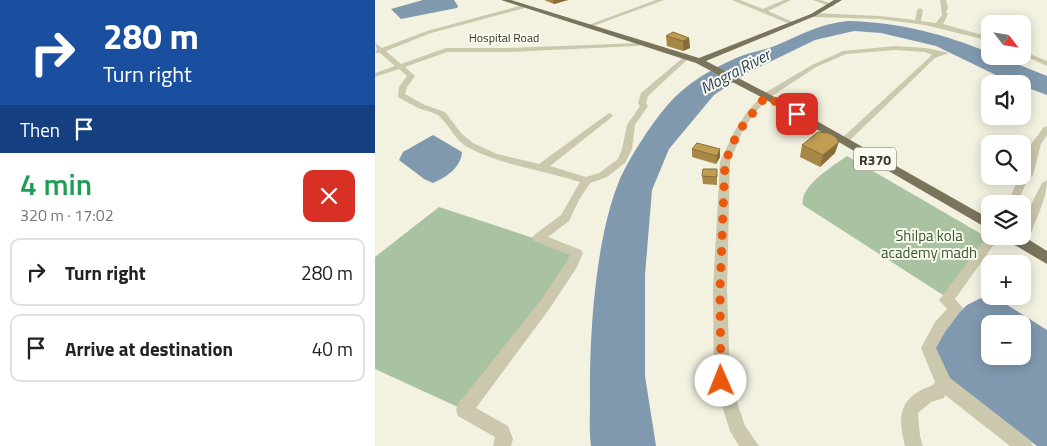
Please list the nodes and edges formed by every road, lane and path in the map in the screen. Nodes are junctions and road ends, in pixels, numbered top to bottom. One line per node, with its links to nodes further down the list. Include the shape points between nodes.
1 (504, 0): 9 (main road)
2 (661, 0): 16 (street)
3 (735, 0): 11 (street)
4 (788, 0): 11 (street)
5 (816, 0): 8 (street)
6 (839, 0): 8 (main road)
7 (943, 0): 15 (street, via 945,14)
8 (832, 5): 12 (main road)
9 (523, 7): 16 (main road); 19 (street, via 429,32)
10 (920, 10): 13 (street)
11 (764, 11): 14 (street)
12 (813, 15): 13 (street); 14 (main road)
13 (918, 22): 15 (street)
14 (792, 23): 22 (main road)
15 (937, 25): 17 (street)
16 (586, 27): 18 (main road)
17 (981, 36)
18 (638, 44): 20 (main road); 24 (street, Hospital Road, via 508,50 452,49)
19 (378, 50): 24 (street)
20 (687, 57): 22 (main road); 31 (street, via 644,95 644,106 631,125 622,161 603,176)
21 (1031, 57): 23 (street)
22 (699, 61): 26 (main road, R370)
23 (1047, 64)
24 (398, 66): 25 (street, Hospital Road); 30 (street, via 411,76 401,95 442,114 457,135 470,145 494,156)
25 (375, 75)
26 (764, 95): 29 (main road, R370); 29 (street, via 845,52 895,48 942,54 911,76); 41 (street, via 738,132 725,162 720,290 721,381 737,431)
27 (609, 115): 30 (street)
28 (1047, 129): 33 (street, via 1036,144 1028,175)
29 (844, 141): 35 (main road, R370)
30 (541, 168): 31 (street)
31 (586, 181): 40 (street, via 565,218 538,238 577,253 575,260 464,410 502,432)
32 (1047, 183): 34 (street)
33 (1016, 195)
34 (1031, 216)
35 (981, 219)
36 (987, 245): 39 (street, via 946,300 956,308 928,348)
37 (1026, 245): 38 (main road)
38 (1047, 258)
39 (944, 384): 42 (street, via 910,409); 43 (street)
40 (502, 446)
41 (750, 446)
42 (914, 446)
43 (1024, 446)

